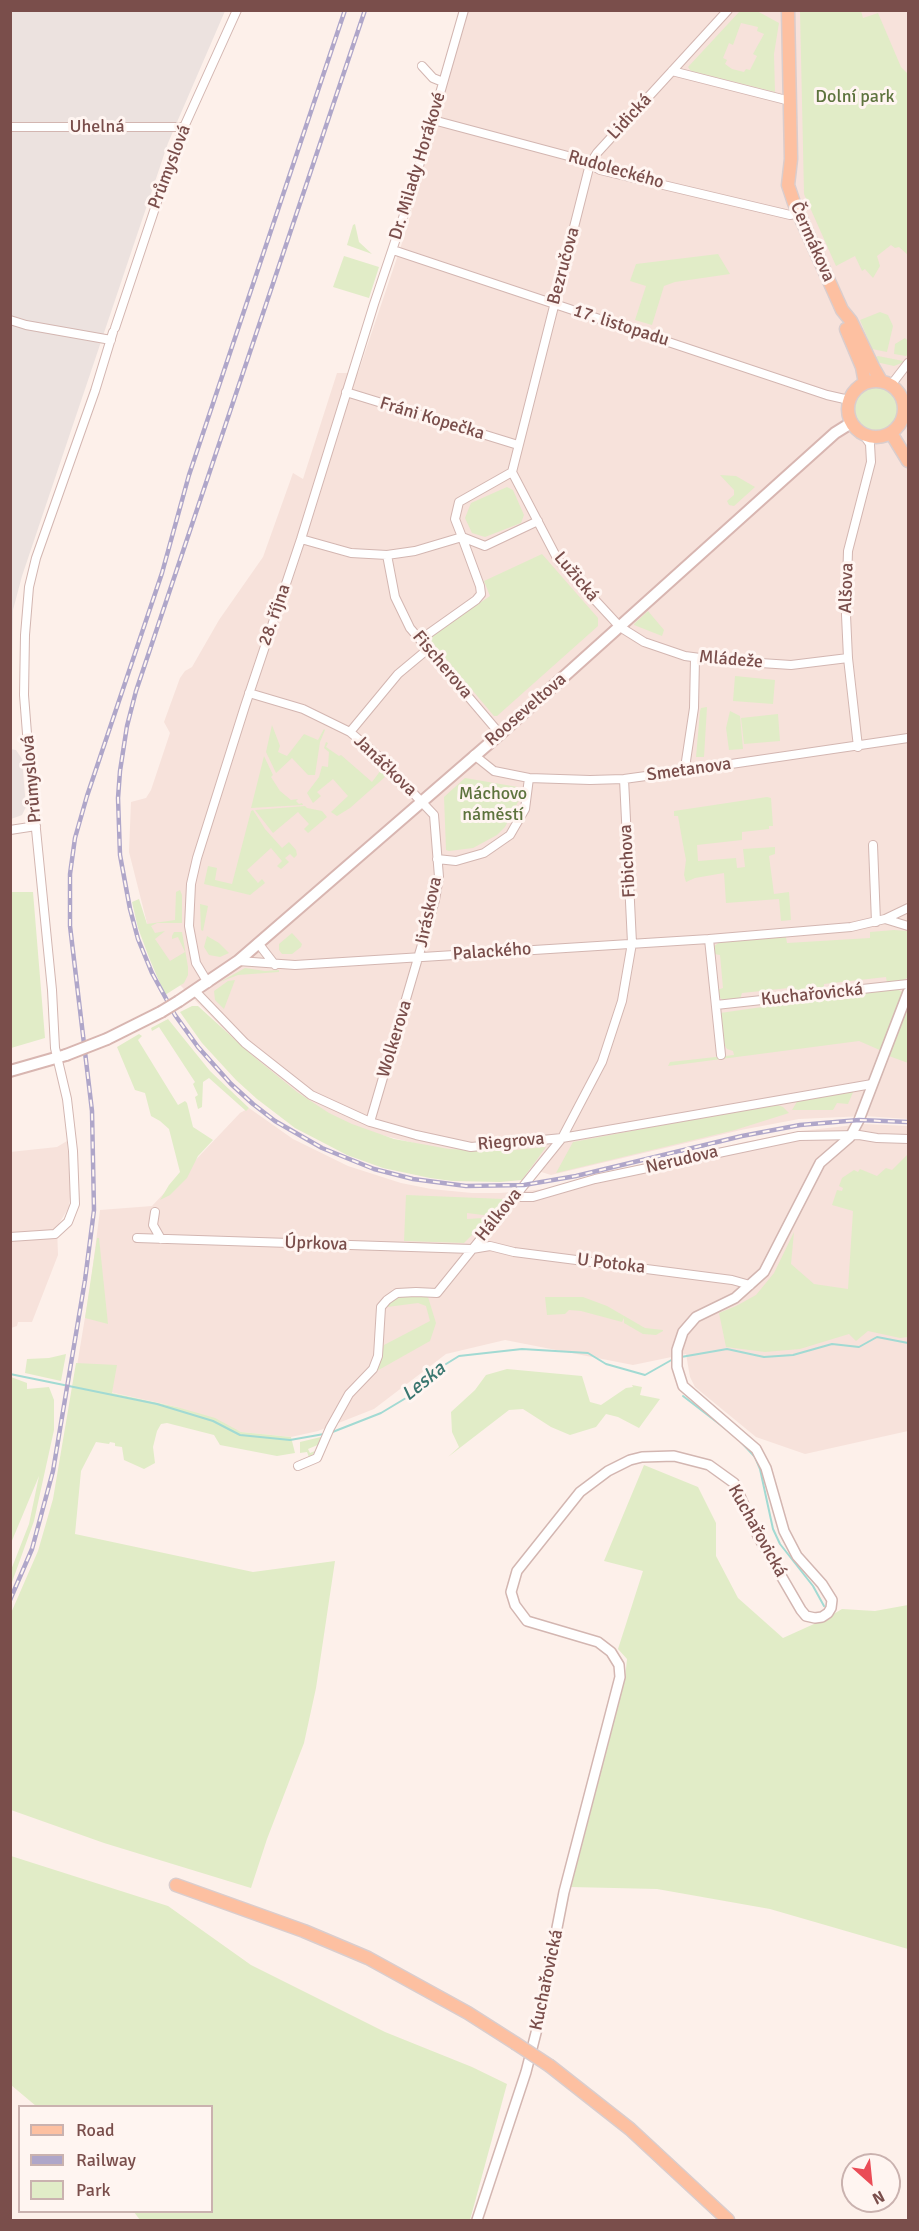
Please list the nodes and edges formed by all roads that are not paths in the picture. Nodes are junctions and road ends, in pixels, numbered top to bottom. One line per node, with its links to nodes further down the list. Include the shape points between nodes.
1 (237, 10): 11 (street, Průmyslová)
2 (464, 10): 7 (street, Dr. Milady Horákové)
3 (728, 10): 6 (street, Lidická)
4 (788, 10): 8 (main road)
5 (422, 66): 7 (street, Dr. Milady Horákové)
6 (672, 71): 8 (street); 12 (street, Lidická)
7 (443, 82): 9 (street, Dr. Milady Horákové)
8 (790, 101): 13 (main road, Čermákova, via 791,159)
9 (433, 120): 12 (street, Rudoleckého); 14 (street, Dr. Milady Horákové)
10 (10, 127): 11 (street, Uhelná)
11 (184, 127): 18 (street, Průmyslová)
12 (590, 164): 13 (street, Rudoleckého, via 600,170 790,216); 15 (street, Bezručova)
13 (800, 213): 16 (main road, Čermákova)
14 (393, 250): 15 (street, 17. listopadu); 22 (street, 28. října)
15 (554, 305): 23 (street, 17. listopadu); 28 (street, Bezručova)
16 (842, 310): 20 (main road, Čermákova); 21 (main road, Čermákova)
17 (10, 320): 18 (street)
18 (113, 333): 50 (street, Průmyslová, via 29,587 24,695)
19 (909, 363): 21 (street)
20 (865, 383): 21 (main road); 23 (main road)
21 (886, 383): 24 (main road, via 901,396)
22 (346, 392): 28 (street, Fráni Kopečka); 33 (street, 28. října)
23 (849, 400): 25 (main road)
24 (907, 411): 26 (main road)
25 (851, 423): 27 (main road); 35 (main road, Rooseveltova, via 835,433)
26 (891, 433): 27 (main road, via 880,437); 29 (main road)
27 (863, 434): 39 (street, Alšova, via 870,444 871,462 849,551)
28 (518, 445): 30 (street, Bezručova)
29 (909, 461)
30 (512, 472): 31 (street, Lužická); 32 (street, via 459,502 454,519)
31 (538, 522): 32 (street, via 485,546); 35 (street, Lužická, via 558,560)
32 (462, 537): 34 (street); 36 (street, via 481,594)
33 (301, 539): 34 (street, via 351,553); 40 (street, 28. října)
34 (387, 555): 36 (street, Fischerova, via 395,597 410,628)
35 (620, 627): 38 (street, Mládeže, via 644,642); 42 (main road, Rooseveltova)
36 (421, 639): 37 (street, Fischerova)
37 (428, 649): 41 (street, via 398,674); 42 (street, Fischerova)
38 (695, 658): 39 (street, Mládeže, via 791,664); 46 (street)
39 (848, 658): 44 (street, Alšova)
40 (249, 693): 41 (street, Janáčkova, via 303,709); 64 (street, 28. října, via 191,884 192,945 196,963)
41 (350, 732): 49 (street, Janáčkova)
42 (500, 734): 45 (main road, Rooseveltova)
43 (909, 738): 44 (street, Smetanova)
44 (858, 747): 46 (street, Smetanova)
45 (474, 755): 47 (street, Smetanova, via 494,771); 49 (main road, Rooseveltova)
46 (687, 771): 48 (street, Smetanova)
47 (529, 778): 48 (street, Smetanova); 53 (street, via 525,809 510,835 484,853 456,861)
48 (624, 779): 60 (street, Fibichova)
49 (421, 801): 53 (street, Jiráskova, via 434,814); 59 (main road, Rooseveltova)
50 (36, 826): 51 (street); 70 (street, Průmyslová)
51 (10, 830)
52 (873, 845): 56 (street)
53 (437, 859): 61 (street, Jiráskova, via 435,900)
54 (909, 908): 55 (street, Palackého)
55 (885, 919): 56 (street, Palackého); 57 (street)
56 (876, 922): 58 (street, Palackého)
57 (909, 926)
58 (709, 939): 60 (street, Palackého); 68 (street)
59 (258, 943): 62 (main road, Rooseveltova); 63 (street)
60 (632, 943): 61 (street, Palackého); 75 (street, Hálkova, via 622,1001 602,1062)
61 (420, 956): 63 (street, Palackého); 73 (street, Wolkerova)
62 (237, 961): 63 (street, Palackého); 64 (main road, Rooseveltova)
63 (275, 965)
64 (208, 983): 66 (main road, Rooseveltova)
65 (909, 984): 68 (street, Kuchařovická)
66 (195, 991): 70 (main road, Rooseveltova, bridge, via 107,1039); 73 (street, Riegrova, via 245,1043 311,1095)
67 (909, 992): 72 (street, Kuchařovická)
68 (716, 1005): 69 (street)
69 (721, 1055)
70 (61, 1056): 71 (main road, Rooseveltova); 79 (street, Průmyslová, via 74,1168 73,1213 55,1234)
71 (10, 1071)
72 (872, 1084): 74 (street, Kuchařovická); 75 (street, Riegrova)
73 (370, 1122): 75 (street, Riegrova, via 471,1146)
74 (849, 1137): 76 (street, Nerudova); 77 (street, Nerudova, via 799,1136 596,1179 533,1197); 83 (street, Kuchařovická, via 820,1163 764,1272)
75 (562, 1138): 77 (street, Hálkova)
76 (909, 1138)
77 (516, 1197): 82 (street, Hálkova)
78 (155, 1212): 81 (street, via 153,1225)
79 (10, 1237)
80 (137, 1238): 81 (street, Úprkova)
81 (161, 1239): 82 (street, Úprkova)
82 (472, 1249): 83 (street, U Potoka, via 490,1246); 84 (street, Hálkova, via 437,1293 398,1293 381,1306 378,1356 372,1369 349,1394 317,1458)
83 (750, 1285): 86 (street, Kuchařovická, via 735,1298 696,1317 682,1332 677,1368 683,1386 756,1449 766,1468 784,1531 797,1556 828,1592 831,1608 822,1617 806,1616 758,1536 734,1483 709,1465 674,1456 642,1457 608,1471 580,1492 517,1572 511,1592 527,1622 598,1642 611,1652 619,1665 620,1677 564,1892 526,2072)
84 (298, 1466)
85 (176, 1885): 87 (main road, bridge, via 368,1958 468,2013 550,2066 630,2129)
86 (477, 2220)
87 (728, 2220)

